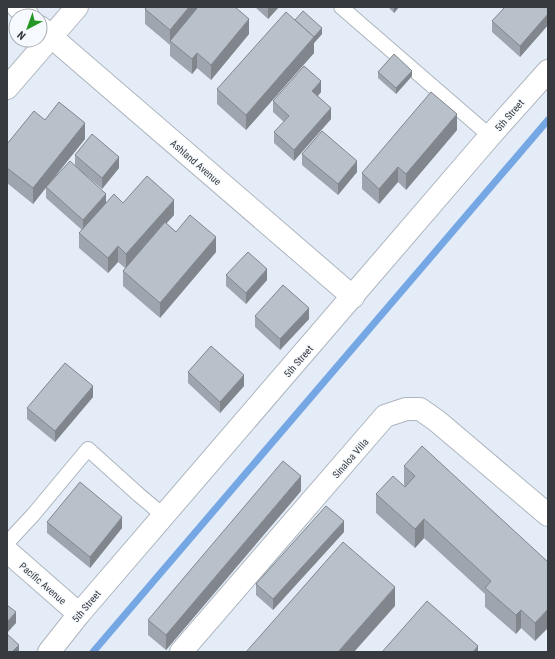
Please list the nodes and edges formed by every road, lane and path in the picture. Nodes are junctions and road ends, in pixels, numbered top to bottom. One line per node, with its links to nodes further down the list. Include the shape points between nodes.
1 (77, 7): 3 (street)
2 (341, 7): 8 (lane)
3 (48, 30)
4 (48, 34): 9 (street, Ashland Avenue)
5 (35, 48): 7 (street)
6 (548, 71): 8 (street, 5th Street)
7 (7, 88)
8 (490, 136): 9 (street, 5th Street)
9 (353, 297): 10 (street, 5th Street)
10 (164, 516): 12 (lane, via 88,449); 14 (street, 5th Street)
11 (548, 516): 16 (street, Sinaloa Villa, via 438,421 420,409 406,408 386,416)
12 (7, 543)
13 (7, 551): 14 (street, Pacific Avenue)
14 (79, 614): 15 (street, 5th Street)
15 (49, 652)
16 (181, 652)

